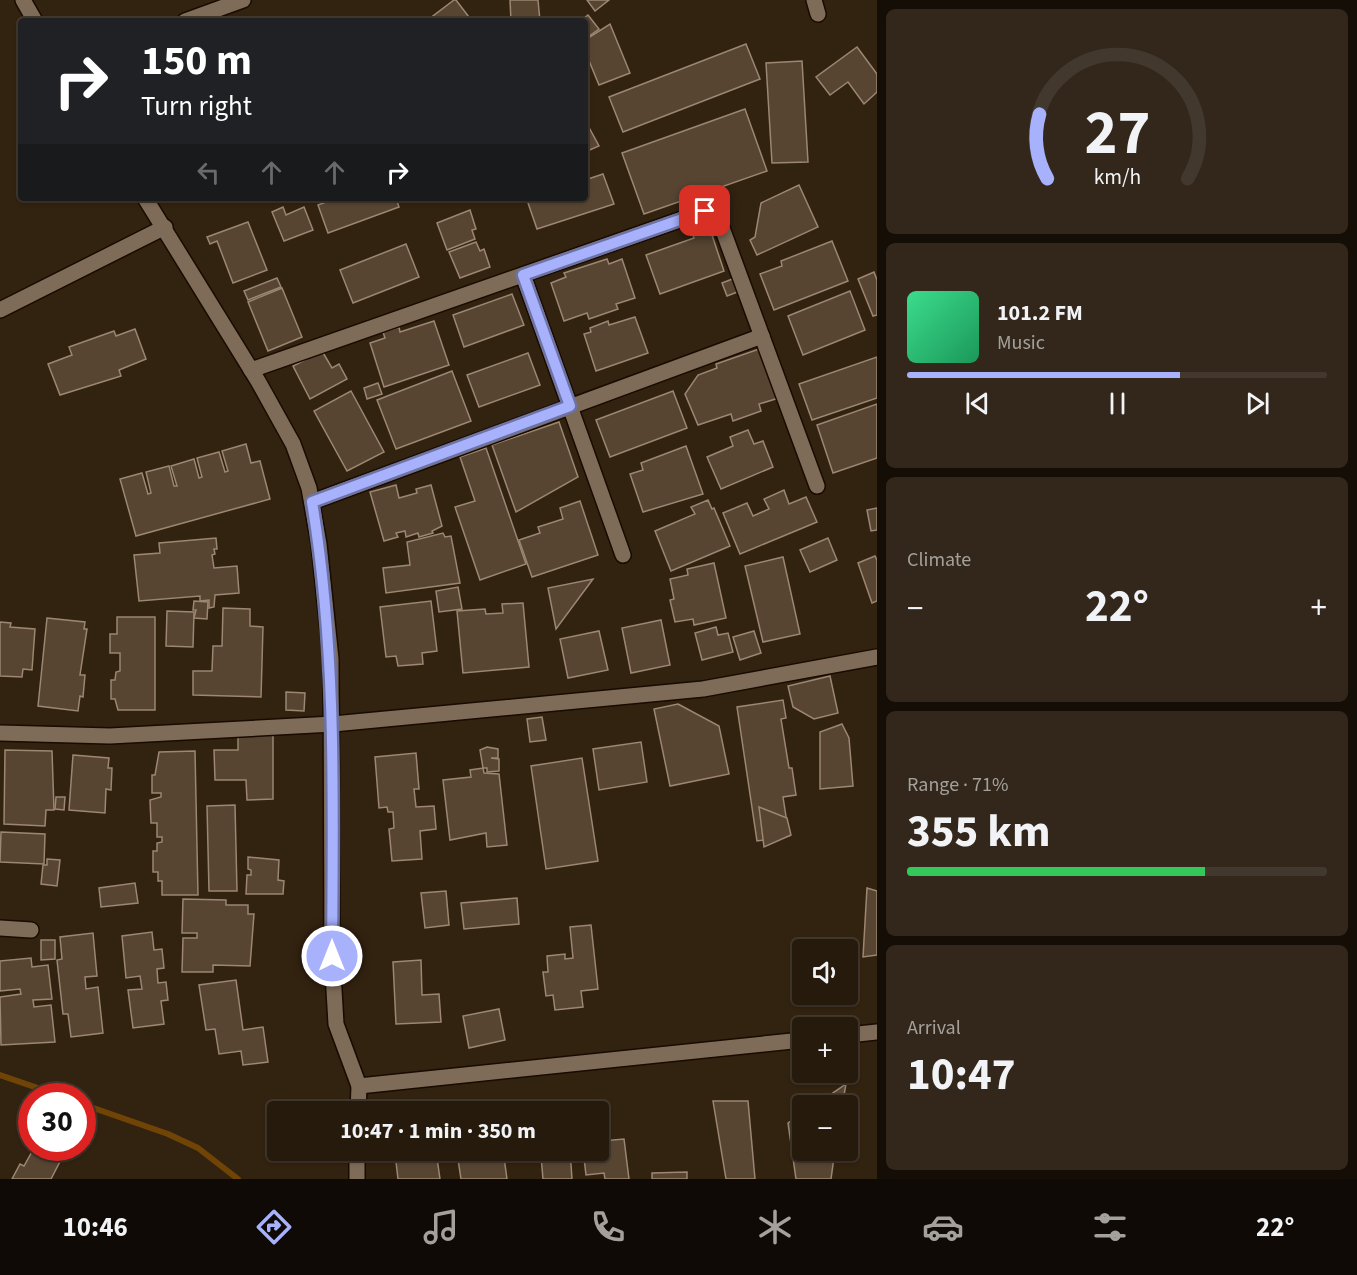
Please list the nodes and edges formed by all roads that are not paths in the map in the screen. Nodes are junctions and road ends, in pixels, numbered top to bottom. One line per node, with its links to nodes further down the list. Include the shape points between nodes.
1 (24, 0): 3 (street)
2 (243, 0): 4 (street)
3 (33, 18)
4 (193, 18)
5 (148, 201): 6 (street)
6 (165, 227): 8 (street); 10 (street)
7 (523, 275): 9 (street, via 712,211 718,217); 10 (street); 11 (street)
8 (0, 310)
9 (762, 336): 11 (street); 12 (street)
10 (251, 370): 13 (street, via 293,444)
11 (570, 406): 13 (street); 14 (street)
12 (817, 486)
13 (312, 502): 16 (street, via 331,659)
14 (623, 555)
15 (877, 657): 16 (street, via 704,689)
16 (333, 724): 17 (street, via 110,736); 23 (street, via 332,956 336,1024)
17 (0, 733)
18 (0, 928): 19 (street)
19 (31, 930)
20 (877, 1032): 21 (street)
21 (858, 1034)
22 (792, 1041): 23 (street)
23 (359, 1086): 24 (street)
24 (358, 1101)
25 (357, 1161): 26 (street)
26 (357, 1179)

